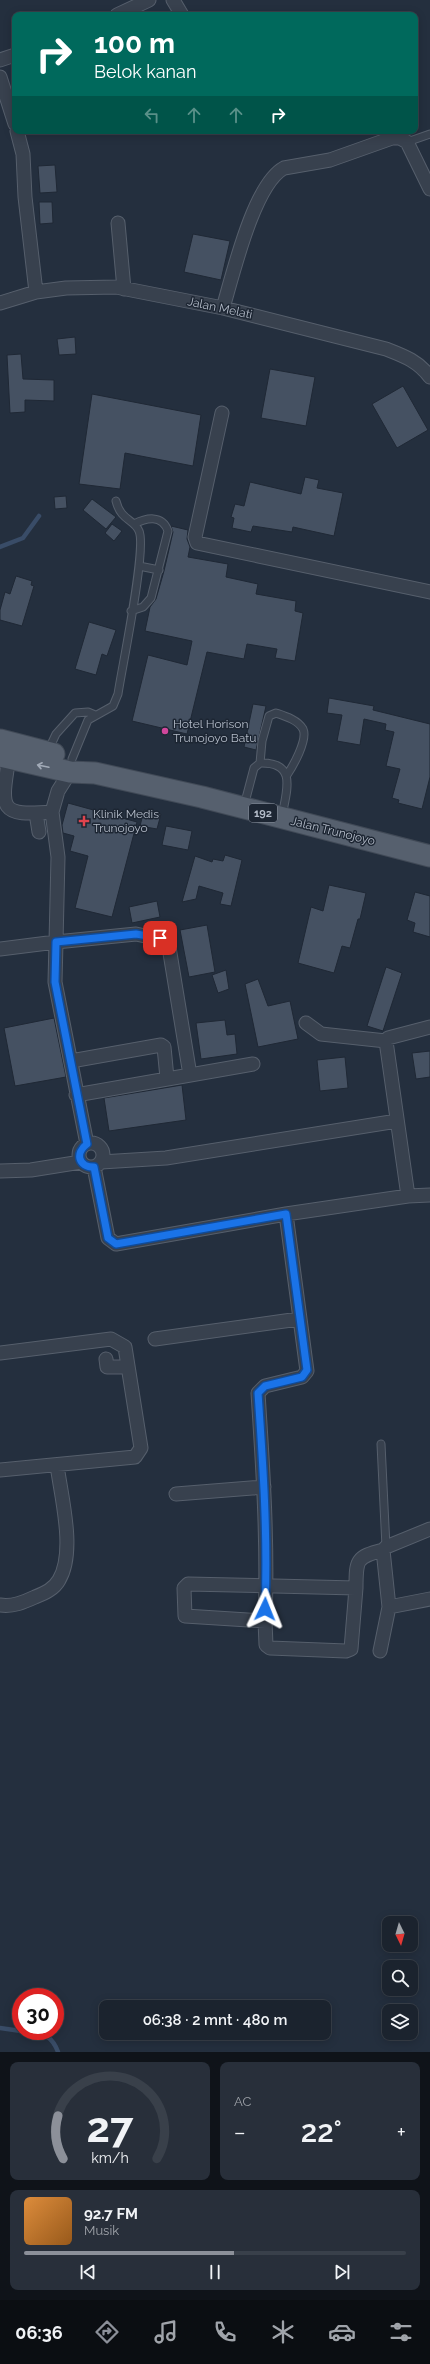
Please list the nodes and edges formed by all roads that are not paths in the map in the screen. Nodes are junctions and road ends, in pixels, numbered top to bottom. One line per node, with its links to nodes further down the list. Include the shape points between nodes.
1 (149, 0): 3 (street)
2 (173, 0): 5 (street)
3 (134, 3): 4 (street)
4 (121, 12)
5 (180, 12)
6 (12, 56): 7 (street)
7 (0, 60)
8 (0, 77): 9 (street)
9 (12, 115)
10 (18, 134): 16 (street, via 22,147)
11 (430, 134): 12 (lane)
12 (407, 142): 13 (street); 18 (street, via 400,138 392,138 330,160 284,168 273,175 243,239)
13 (430, 189)
14 (118, 223): 15 (street)
15 (120, 288): 16 (street, Jalan Melati, via 86,287); 18 (street, Jalan Melati)
16 (36, 292): 17 (street, Jalan Melati)
17 (0, 303)
18 (223, 308): 19 (street, Jalan Melati, via 386,349 407,357 423,368)
19 (430, 377)
20 (222, 413): 25 (street, via 195,537 198,543)
21 (116, 501): 22 (lane, via 123,517)
22 (134, 524): 23 (lane, via 141,539); 24 (lane, via 152,518 166,526)
23 (139, 566): 24 (lane); 26 (lane)
24 (159, 570): 26 (lane, via 151,598 143,607)
25 (430, 592)
26 (131, 611): 27 (lane, via 116,701 114,706)
27 (95, 715): 29 (lane, via 88,712 75,713 56,734); 31 (lane, via 88,720)
28 (3, 752): 29 (main road, Jalan Trunojoyo / 192); 31 (main road, Jalan Trunojoyo / 192, one-way to 28); 35 (street, via 2,794 7,809 13,813)
29 (47, 753): 31 (main road, Jalan Trunojoyo / 192)
30 (260, 763): 32 (lane, via 283,768); 32 (lane, via 262,740 269,716 276,713 287,717 298,723 303,729 304,736 297,758); 33 (lane, via 254,768)
31 (71, 765): 33 (main road, Jalan Trunojoyo / 192); 34 (street, via 58,791)
32 (287, 775): 36 (lane)
33 (243, 808): 36 (main road, Jalan Trunojoyo / 192)
34 (52, 812): 35 (street); 39 (street, via 58,857)
35 (36, 813): 37 (street)
36 (281, 818): 38 (main road, Jalan Trunojoyo / 192)
37 (39, 832)
38 (430, 856)
39 (56, 942): 40 (street); 44 (street, via 55,982); 46 (street, via 136,934 168,941)
40 (0, 949)
41 (306, 1023): 43 (street, via 321,1034)
42 (430, 1027): 43 (street, via 388,1038)
43 (386, 1041): 49 (street)
44 (71, 1061): 47 (street, via 161,1045 164,1047); 48 (street)
45 (253, 1064): 46 (street)
46 (190, 1075): 47 (street)
47 (167, 1078): 48 (street)
48 (76, 1095): 50 (street)
49 (397, 1121): 52 (street, via 166,1158); 55 (street)
50 (87, 1144): 51 (street, via 81,1148 78,1155); 52 (street, via 94,1144 100,1148 103,1155)
51 (81, 1162): 52 (street, via 87,1167); 53 (street, via 31,1170)
52 (97, 1164): 56 (street, via 108,1238 116,1244)
53 (0, 1171)
54 (430, 1195): 55 (street)
55 (408, 1196): 56 (street)
56 (286, 1214): 57 (street)
57 (299, 1319): 58 (street); 65 (street, via 307,1370 305,1375 265,1386 258,1393)
58 (155, 1339)
59 (0, 1354): 61 (street, via 111,1339 125,1346)
60 (106, 1359): 61 (street, via 107,1367)
61 (128, 1367): 63 (street, via 141,1448 139,1454 135,1457)
62 (380, 1444): 68 (lane)
63 (57, 1465): 64 (street); 72 (street, via 67,1542 67,1557 62,1573 49,1591 20,1604)
64 (0, 1470)
65 (264, 1488): 66 (street); 69 (street)
66 (176, 1494)
67 (430, 1529): 68 (street)
68 (384, 1549): 70 (street, via 359,1560 356,1568); 73 (street)
69 (266, 1586): 70 (street); 74 (street); 74 (street, via 188,1584 184,1588 185,1616)
70 (356, 1588): 74 (street, via 353,1645 348,1651 270,1648 266,1645)
71 (430, 1599): 73 (street)
72 (0, 1605)
73 (389, 1607): 75 (street)
74 (265, 1621)
75 (380, 1651)

